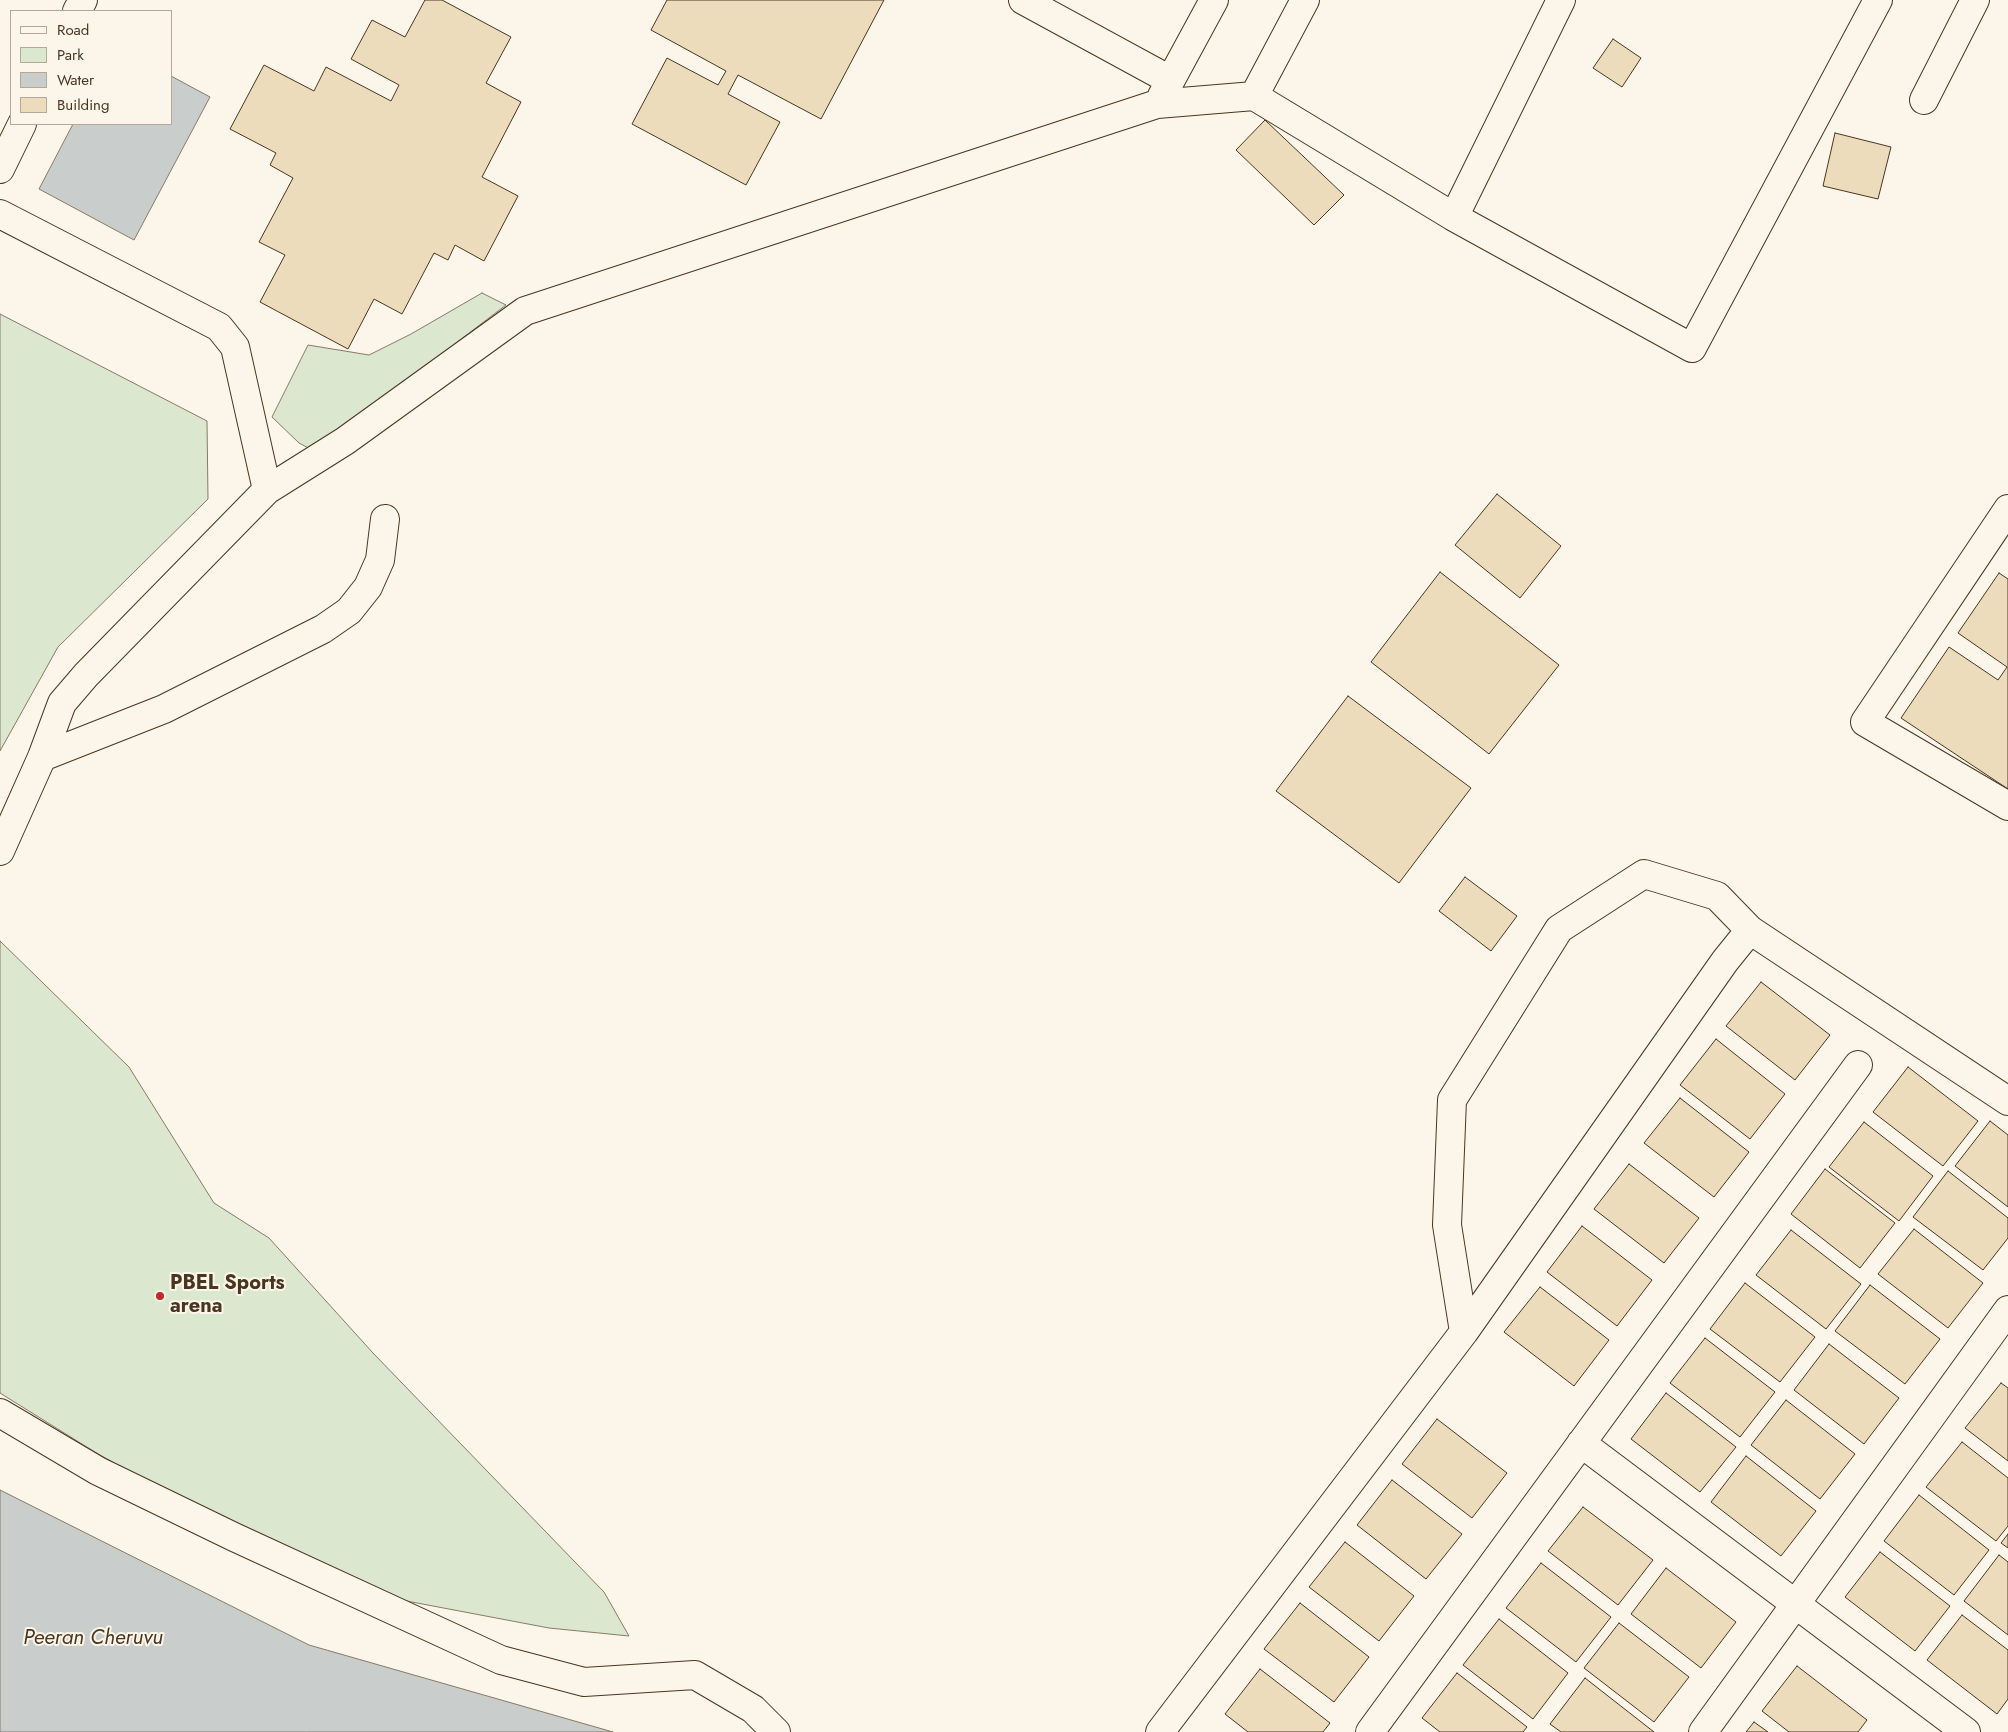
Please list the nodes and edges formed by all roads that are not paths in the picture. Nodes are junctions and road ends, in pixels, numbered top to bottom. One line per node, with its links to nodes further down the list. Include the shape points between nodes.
1 (1023, 0): 7 (street)
2 (1214, 0): 7 (street)
3 (1305, 0): 8 (street)
4 (1561, 0): 14 (street)
5 (1878, 0): 14 (street, via 1692,348)
6 (1975, 0): 9 (street)
7 (1170, 80): 10 (street)
8 (1254, 96): 10 (street); 14 (street)
9 (1924, 100)
10 (1157, 104): 15 (street, via 525,311 345,441)
11 (22, 125): 12 (street)
12 (0, 169)
13 (0, 214): 15 (street, via 219,327 235,346)
14 (1454, 217)
15 (267, 490): 18 (street, via 62,703)
16 (2008, 509): 19 (street, via 1865,722)
17 (385, 519): 18 (street, via 380,560 368,587 349,610 323,629 164,708)
18 (42, 757): 20 (street)
19 (2008, 806)
20 (0, 851)
21 (1750, 930): 23 (street); 25 (street); 25 (street, via 1717,896 1644,874 1559,929 1452,1100 1447,1225)
22 (1858, 1065): 27 (street)
23 (2008, 1101)
24 (2008, 1310): 28 (street)
25 (1464, 1332): 30 (street)
26 (0, 1412): 29 (street, via 98,1471 243,1542 501,1660 584,1682 695,1676 754,1709)
27 (1582, 1443): 28 (street); 31 (street)
28 (1796, 1605): 32 (street); 33 (street)
29 (776, 1732)
30 (1160, 1732)
31 (1370, 1732)
32 (1703, 1732)
33 (1966, 1732)

